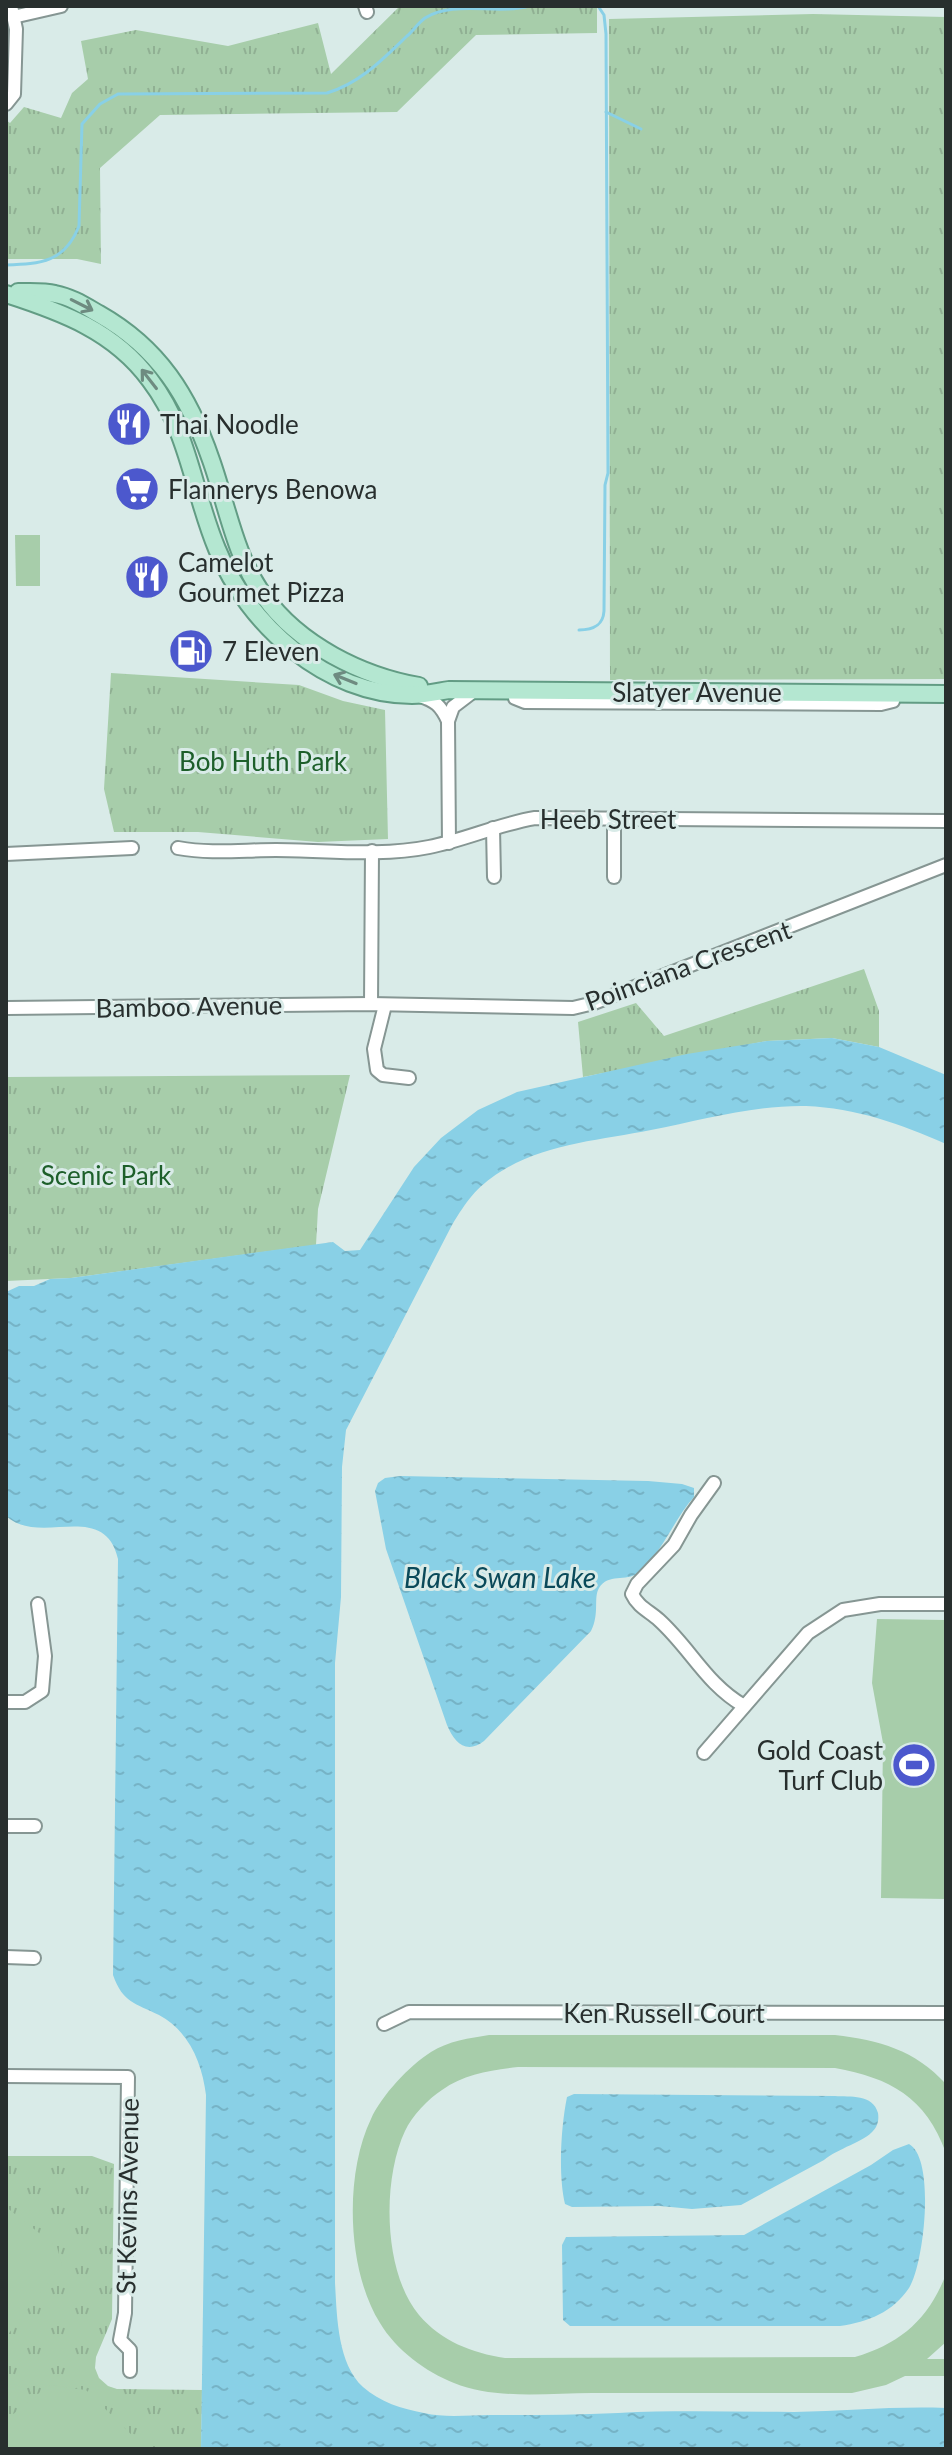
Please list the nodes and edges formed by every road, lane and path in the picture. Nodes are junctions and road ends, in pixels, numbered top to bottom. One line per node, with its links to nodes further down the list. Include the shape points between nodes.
1 (61, 6): 2 (street)
2 (11, 12): 3 (street, via 16,29 14,94)
3 (6, 104)
4 (6, 292): 5 (main road, Slatyer Avenue, one-way to 5, via 55,293 74,300 153,353 176,383 204,440 252,575 290,624 351,664 398,682); 8 (main road, Slatyer Avenue, one-way to 4, via 342,679 279,638 244,597 217,550 178,427 150,379 100,332)
5 (449, 690): 6 (main road, Slatyer Avenue); 8 (main road, Slatyer Avenue)
6 (474, 691): 7 (main road, Slatyer Avenue); 9 (street, via 453,707)
7 (946, 694)
8 (413, 695): 9 (street, via 441,707)
9 (448, 721): 13 (street)
10 (614, 819): 11 (street, Heeb Street); 12 (street, Heeb Street, via 535,818); 20 (street)
11 (946, 821)
12 (493, 828): 13 (street, Heeb Street); 19 (street)
13 (449, 843): 16 (street, Heeb Street)
14 (132, 848): 17 (street)
15 (178, 848): 16 (street, Heeb Street)
16 (372, 851): 21 (street)
17 (6, 854)
18 (946, 865): 22 (street, Poinciana Crescent, via 594,1003 551,1009)
19 (494, 877)
20 (614, 877)
21 (371, 1004): 22 (street, Poinciana Crescent); 23 (street, Bamboo Avenue)
22 (385, 1005): 24 (street, via 374,1049 377,1070)
23 (7, 1008)
24 (409, 1078)
25 (714, 1483): 29 (street, via 674,1545 632,1594 724,1694)
26 (38, 1604): 28 (street, via 45,1656 42,1691 25,1702)
27 (946, 1604): 29 (street, via 843,1610 808,1633)
28 (6, 1702)
29 (744, 1706): 30 (street)
30 (704, 1753)
31 (6, 1826): 32 (street)
32 (35, 1826)
33 (6, 1957): 34 (street)
34 (34, 1958)
35 (946, 2013): 36 (street, Ken Russell Court, via 409,2012)
36 (384, 2024)
37 (6, 2076): 38 (street, St Kevins Avenue, via 128,2077 125,2313 120,2340 130,2350)
38 (130, 2371)

